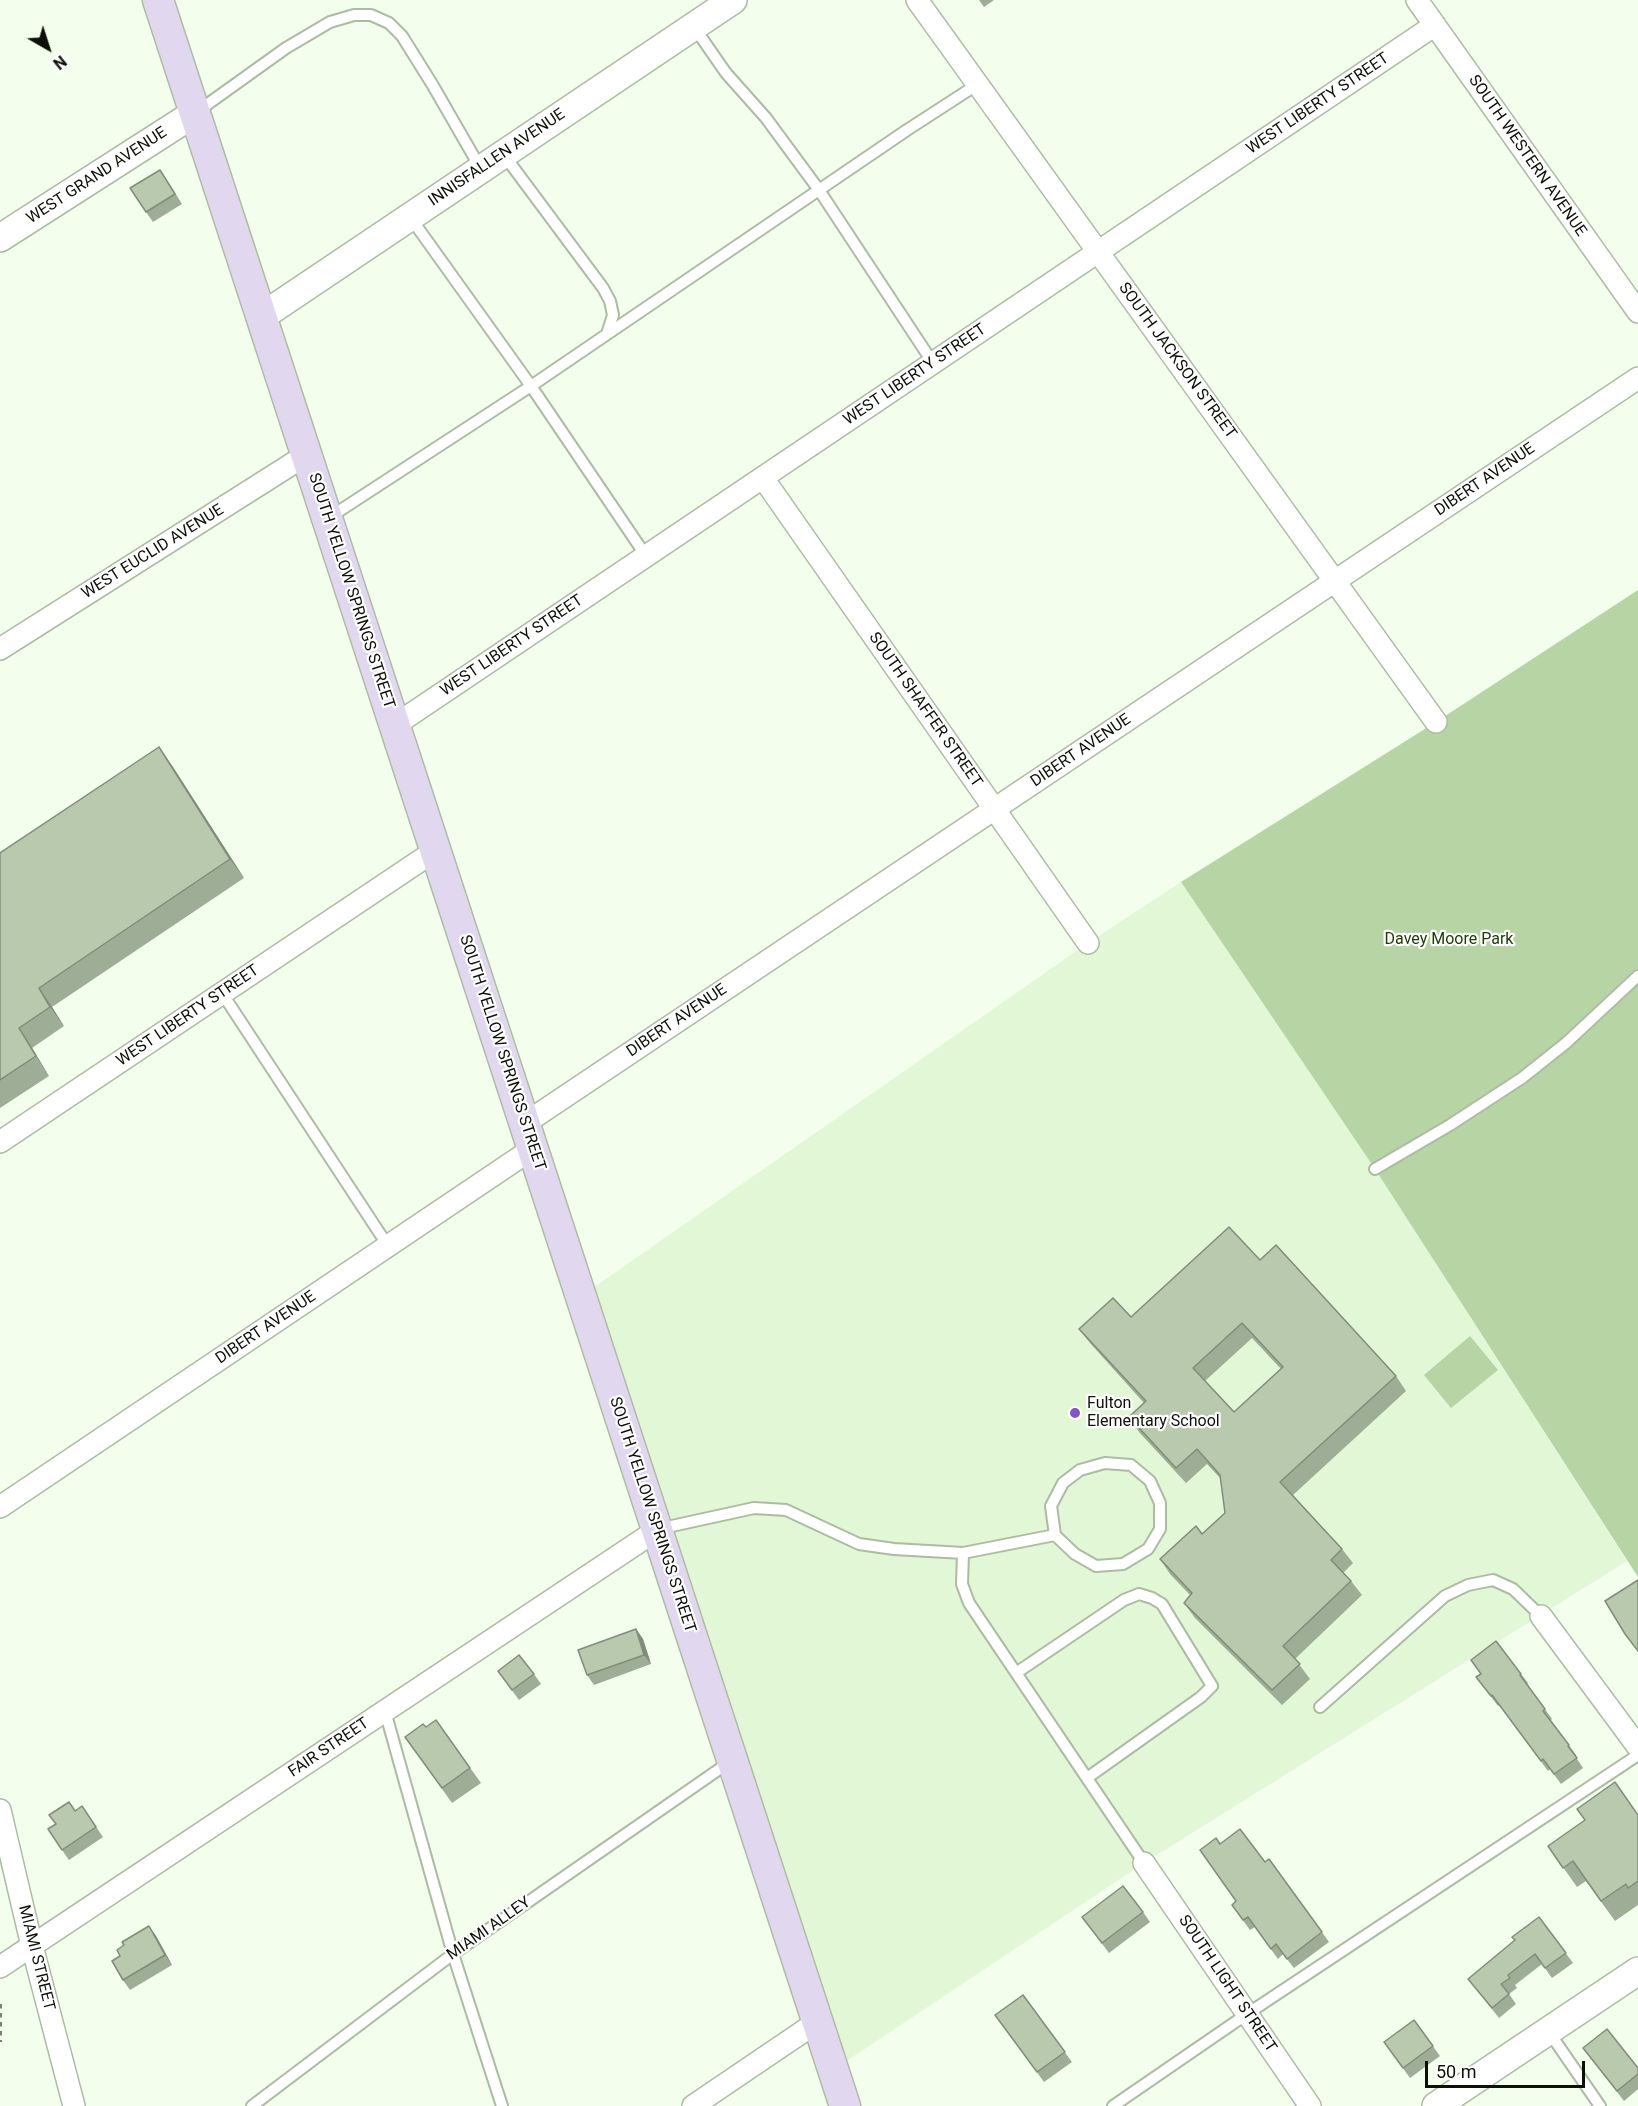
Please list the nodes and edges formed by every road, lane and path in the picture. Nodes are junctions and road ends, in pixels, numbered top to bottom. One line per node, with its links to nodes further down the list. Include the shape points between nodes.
1 (158, 0): 8 (main road, SOUTH YELLOW SPRINGS STREET)
2 (733, 0): 6 (street, INNISFALLEN AVENUE)
3 (917, 0): 7 (street, SOUTH JACKSON STREET)
4 (1417, 0): 5 (street, SOUTH WESTERN AVENUE)
5 (1435, 25): 14 (street, WEST LIBERTY STREET); 15 (street, SOUTH WESTERN AVENUE)
6 (694, 27): 9 (street, INNISFALLEN AVENUE); 11 (lane, via 726,74 766,118)
7 (978, 84): 11 (lane); 14 (street, SOUTH JACKSON STREET)
8 (195, 113): 10 (lane, via 286,48 330,22 371,15 389,23 402,36); 13 (street, WEST GRAND AVENUE); 16 (main road, SOUTH YELLOW SPRINGS STREET)
9 (503, 154): 10 (street, INNISFALLEN AVENUE); 17 (lane, via 603,288 613,315)
10 (481, 169): 12 (street, INNISFALLEN AVENUE)
11 (819, 190): 17 (lane); 18 (lane)
12 (410, 217): 16 (street, INNISFALLEN AVENUE); 20 (lane)
13 (0, 238)
14 (1098, 252): 18 (street, WEST LIBERTY STREET); 25 (street, SOUTH JACKSON STREET)
15 (1638, 312)
16 (261, 317): 21 (main road, SOUTH YELLOW SPRINGS STREET)
17 (607, 334): 20 (lane)
18 (933, 363): 22 (street, WEST LIBERTY STREET)
19 (1638, 378): 25 (street, DIBERT AVENUE)
20 (531, 386): 23 (lane); 24 (lane)
21 (306, 455): 23 (main road, SOUTH YELLOW SPRINGS STREET); 26 (street, WEST EUCLID AVENUE)
22 (763, 478): 24 (street, WEST LIBERTY STREET); 29 (street, SOUTH SHAFFER STREET)
23 (327, 519): 28 (main road, SOUTH YELLOW SPRINGS STREET)
24 (646, 556): 28 (street, WEST LIBERTY STREET)
25 (1335, 581): 27 (street, SOUTH JACKSON STREET); 29 (street, DIBERT AVENUE)
26 (0, 649)
27 (1436, 722)
28 (395, 725): 30 (main road, SOUTH YELLOW SPRINGS STREET)
29 (994, 809): 31 (street, SOUTH SHAFFER STREET); 34 (street, DIBERT AVENUE)
30 (436, 850): 33 (street, WEST LIBERTY STREET); 34 (main road, SOUTH YELLOW SPRINGS STREET)
31 (1088, 943)
32 (1638, 976): 36 (lane, via 1522,1078)
33 (222, 993): 35 (street, WEST LIBERTY STREET); 37 (lane)
34 (528, 1136): 37 (street, DIBERT AVENUE); 39 (main road, SOUTH YELLOW SPRINGS STREET)
35 (0, 1142)
36 (1375, 1169)
37 (388, 1246): 38 (street, DIBERT AVENUE)
38 (0, 1507)
39 (657, 1530): 41 (lane, via 754,1508 786,1510 859,1544); 45 (street, FAIR STREET); 48 (main road, SOUTH YELLOW SPRINGS STREET)
40 (1055, 1535): 40 (lane, via 1052,1506 1063,1483 1080,1470 1105,1463 1131,1465 1150,1481 1160,1503 1160,1529 1148,1549 1123,1564 1096,1566 1075,1554); 41 (lane)
41 (963, 1553): 43 (lane, via 962,1584 969,1603)
42 (1541, 1616): 44 (lane, via 1513,1589 1492,1580 1468,1585 1445,1596); 46 (street)
43 (1016, 1673): 49 (lane); 49 (lane, via 1124,1600 1139,1594 1162,1604 1212,1686)
44 (1320, 1707)
45 (385, 1711): 52 (street, FAIR STREET); 53 (lane)
46 (1638, 1747)
47 (1638, 1755): 57 (lane)
48 (732, 1760): 53 (lane, MIAMI ALLEY); 58 (main road, SOUTH YELLOW SPRINGS STREET)
49 (1087, 1778): 51 (lane)
50 (0, 1810): 52 (street, MIAMI STREET)
51 (1144, 1863): 57 (street, SOUTH LIGHT STREET)
52 (32, 1946): 54 (street, FAIR STREET); 61 (street, MIAMI STREET)
53 (453, 1954): 62 (lane, MIAMI ALLEY); 63 (lane)
54 (0, 1967)
55 (1638, 1971): 59 (street)
56 (0, 2004): 60 (path)
57 (1247, 2014): 66 (lane); 67 (street, SOUTH LIGHT STREET)
58 (817, 2022): 64 (street); 65 (main road, SOUTH YELLOW SPRINGS STREET)
59 (1548, 2031): 68 (street); 69 (lane)
60 (0, 2042)
61 (74, 2106)
62 (252, 2106)
63 (502, 2106)
64 (693, 2106)
65 (845, 2106)
66 (1113, 2106)
67 (1310, 2106)
68 (1436, 2106)
69 (1600, 2106)

